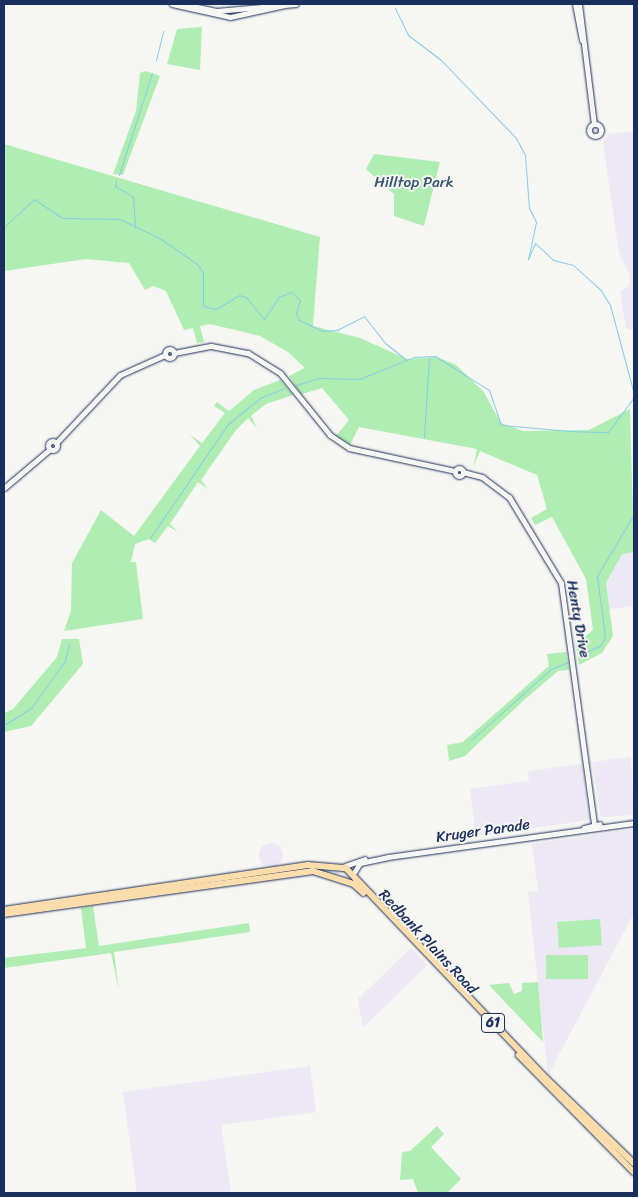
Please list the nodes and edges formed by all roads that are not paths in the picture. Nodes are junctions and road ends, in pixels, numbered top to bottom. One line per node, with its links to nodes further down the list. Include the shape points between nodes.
1 (172, 4): 6 (street, via 230,17)
2 (183, 4): 6 (street, via 216,11)
3 (296, 4): 6 (street)
4 (575, 4): 7 (street)
5 (579, 4): 7 (street)
6 (285, 5)
7 (584, 48): 8 (street)
8 (594, 124)
9 (4, 488): 11 (street, Henty Drive, via 50,450 56,450 56,443 120,375 165,355 171,359 174,353 211,346 248,353 280,373 330,435 349,448 455,471 459,476 463,472 490,482 518,507 561,583)
10 (634, 822): 11 (street)
11 (596, 825): 12 (street, Kruger Parade, via 581,830)
12 (388, 857): 13 (street, Kruger Parade); 14 (street, Kruger Parade, via 361,863)
13 (340, 867): 14 (main road, 61); 15 (main road); 17 (main road, 61, via 308,865)
14 (354, 875): 16 (main road); 19 (main road, Redbank Plains Road / 61, via 546,1078)
15 (335, 877): 16 (main road, 61); 18 (main road, 61, via 309,871)
16 (349, 883): 20 (main road, Redbank Plains Road / 61, via 365,893)
17 (4, 910)
18 (4, 914)
19 (634, 1164)
20 (634, 1172)

